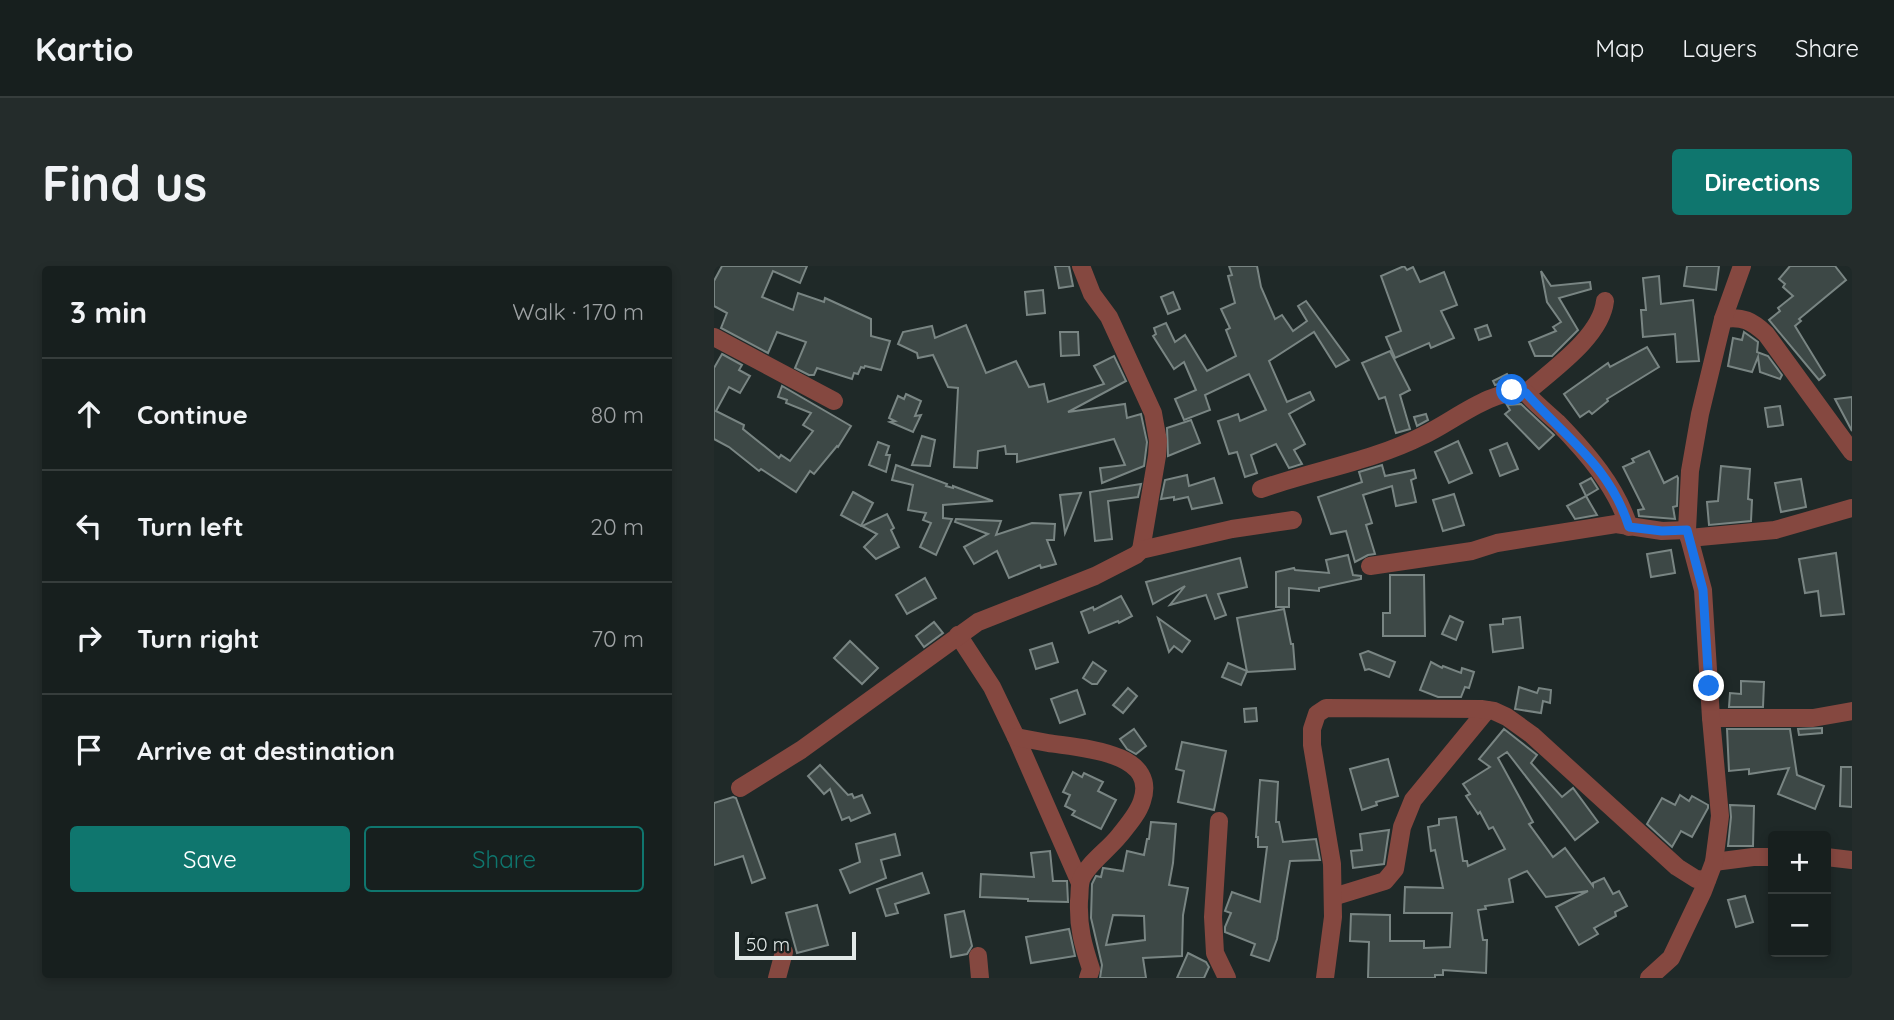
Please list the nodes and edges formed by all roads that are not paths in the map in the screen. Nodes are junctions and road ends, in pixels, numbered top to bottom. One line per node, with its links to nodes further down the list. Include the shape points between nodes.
1 (1081, 266): 14 (street, via 1153,413 1157,456)
2 (1742, 266): 4 (street)
3 (1605, 301): 6 (street, via 1604,312 1577,348)
4 (1724, 318): 8 (street, via 1744,318 1766,334); 13 (street, via 1690,471)
5 (714, 338): 7 (street)
6 (1526, 393): 9 (street, via 1512,390 1497,395 1424,436); 12 (street, via 1586,453 1604,477)
7 (834, 401)
8 (1852, 452)
9 (1261, 489)
10 (1852, 508): 13 (street, via 1775,530)
11 (1293, 520): 14 (street)
12 (1629, 527): 13 (street); 15 (street, via 1616,524)
13 (1688, 534): 19 (street, via 1703,590)
14 (1141, 550): 16 (street, via 1095,576 978,622)
15 (1370, 566)
16 (958, 635): 20 (street, via 992,687); 21 (street, via 801,750)
17 (1487, 710): 27 (street, via 1532,735 1677,867); 29 (street, via 1413,800 1402,827 1395,869 1385,881); 29 (street, via 1341,707 1317,714 1312,745 1332,864)
18 (1852, 711): 19 (street, via 1814,718)
19 (1711, 718): 26 (street, via 1720,816)
20 (1016, 737): 28 (street); 28 (street, via 1124,759 1144,780 1138,810)
21 (740, 788)
22 (1219, 821): 36 (street, via 1213,916 1215,953)
23 (1768, 857): 26 (street)
24 (1831, 858): 25 (street)
25 (1852, 860)
26 (1714, 862): 27 (street)
27 (1707, 880): 32 (street)
28 (1080, 883): 35 (street, via 1079,932 1091,969)
29 (1333, 897): 37 (street)
30 (783, 951): 33 (street)
31 (978, 956): 34 (street)
32 (1671, 958): 38 (street); 39 (street)
33 (777, 978)
34 (980, 978)
35 (1088, 978)
36 (1227, 978)
37 (1325, 978)
38 (1649, 978)
39 (1670, 978)

